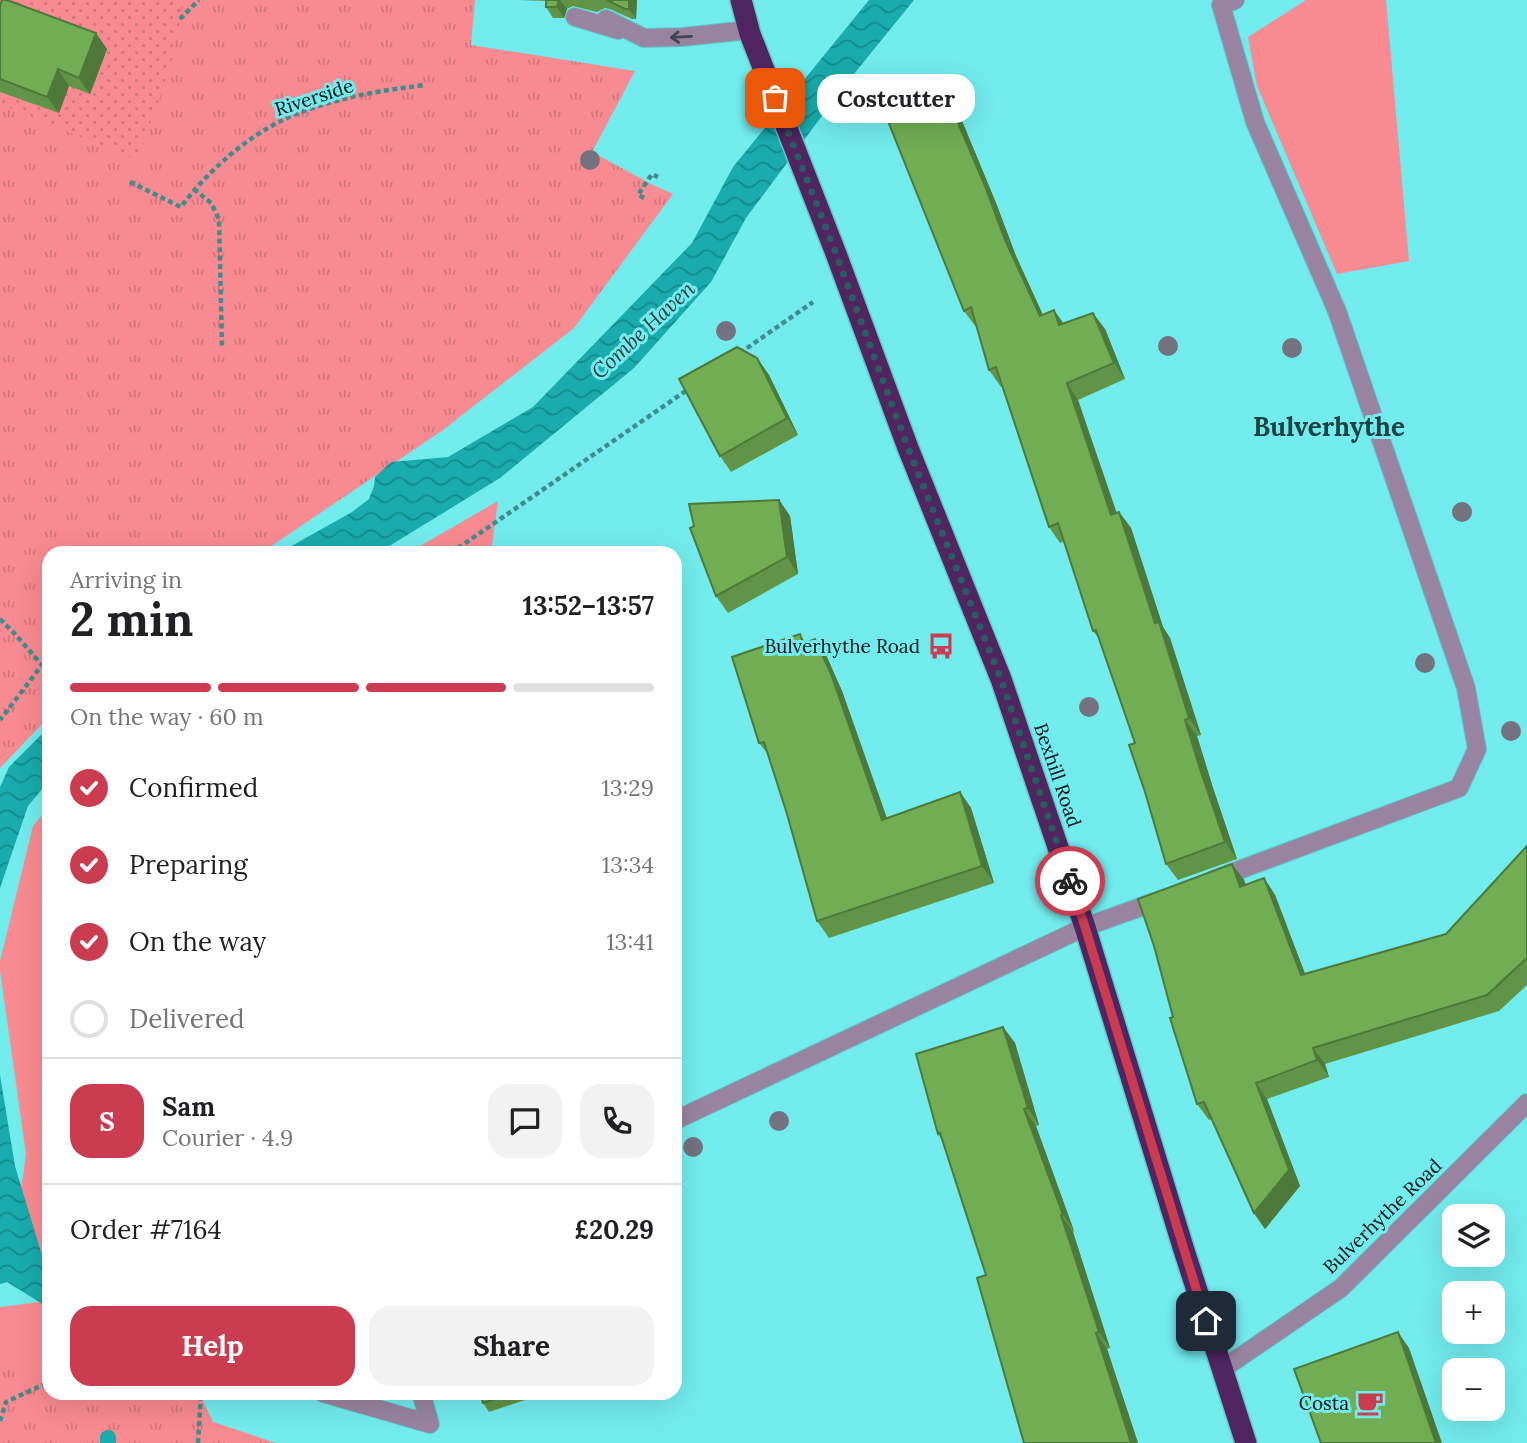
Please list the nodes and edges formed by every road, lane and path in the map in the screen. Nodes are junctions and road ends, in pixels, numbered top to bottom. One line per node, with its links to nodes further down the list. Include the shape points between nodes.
1 (199, 0): 5 (path)
2 (741, 0): 7 (highway)
3 (1235, 0): 21 (street, via 1221,5 1255,122 1337,311 1466,688 1477,749 1459,789)
4 (575, 18): 8 (street)
5 (180, 19)
6 (606, 19): 8 (street)
7 (748, 30): 8 (street, one-way to 8); 14 (highway, Bexhill Road)
8 (644, 38)
9 (424, 85): 12 (path, Riverside, via 344,99 283,119 249,140)
10 (658, 177): 13 (path, via 652,174 646,181 638,195)
11 (130, 182): 12 (path, Riverside, via 181,207)
12 (194, 189): 15 (path, via 211,203 219,219)
13 (644, 198)
14 (846, 280): 16 (path); 23 (highway, Bexhill Road, via 1001,679)
15 (222, 347)
16 (733, 358)
17 (699, 382): 18 (path)
18 (461, 546)
19 (0, 619): 20 (path, via 42,665)
20 (0, 720)
21 (1201, 884)
22 (1176, 894): 23 (street)
23 (1085, 927): 25 (street); 26 (highway, Bexhill Road)
24 (1525, 1110): 26 (street, Bulverhythe Road, via 1341,1288)
25 (682, 1117)
26 (1221, 1370): 33 (highway, Bexhill Road)
27 (42, 1385): 31 (path, via 6,1402)
28 (200, 1400): 32 (path)
29 (347, 1400): 30 (street, via 430,1424)
30 (423, 1400)
31 (0, 1421)
32 (198, 1443)
33 (1246, 1443)

